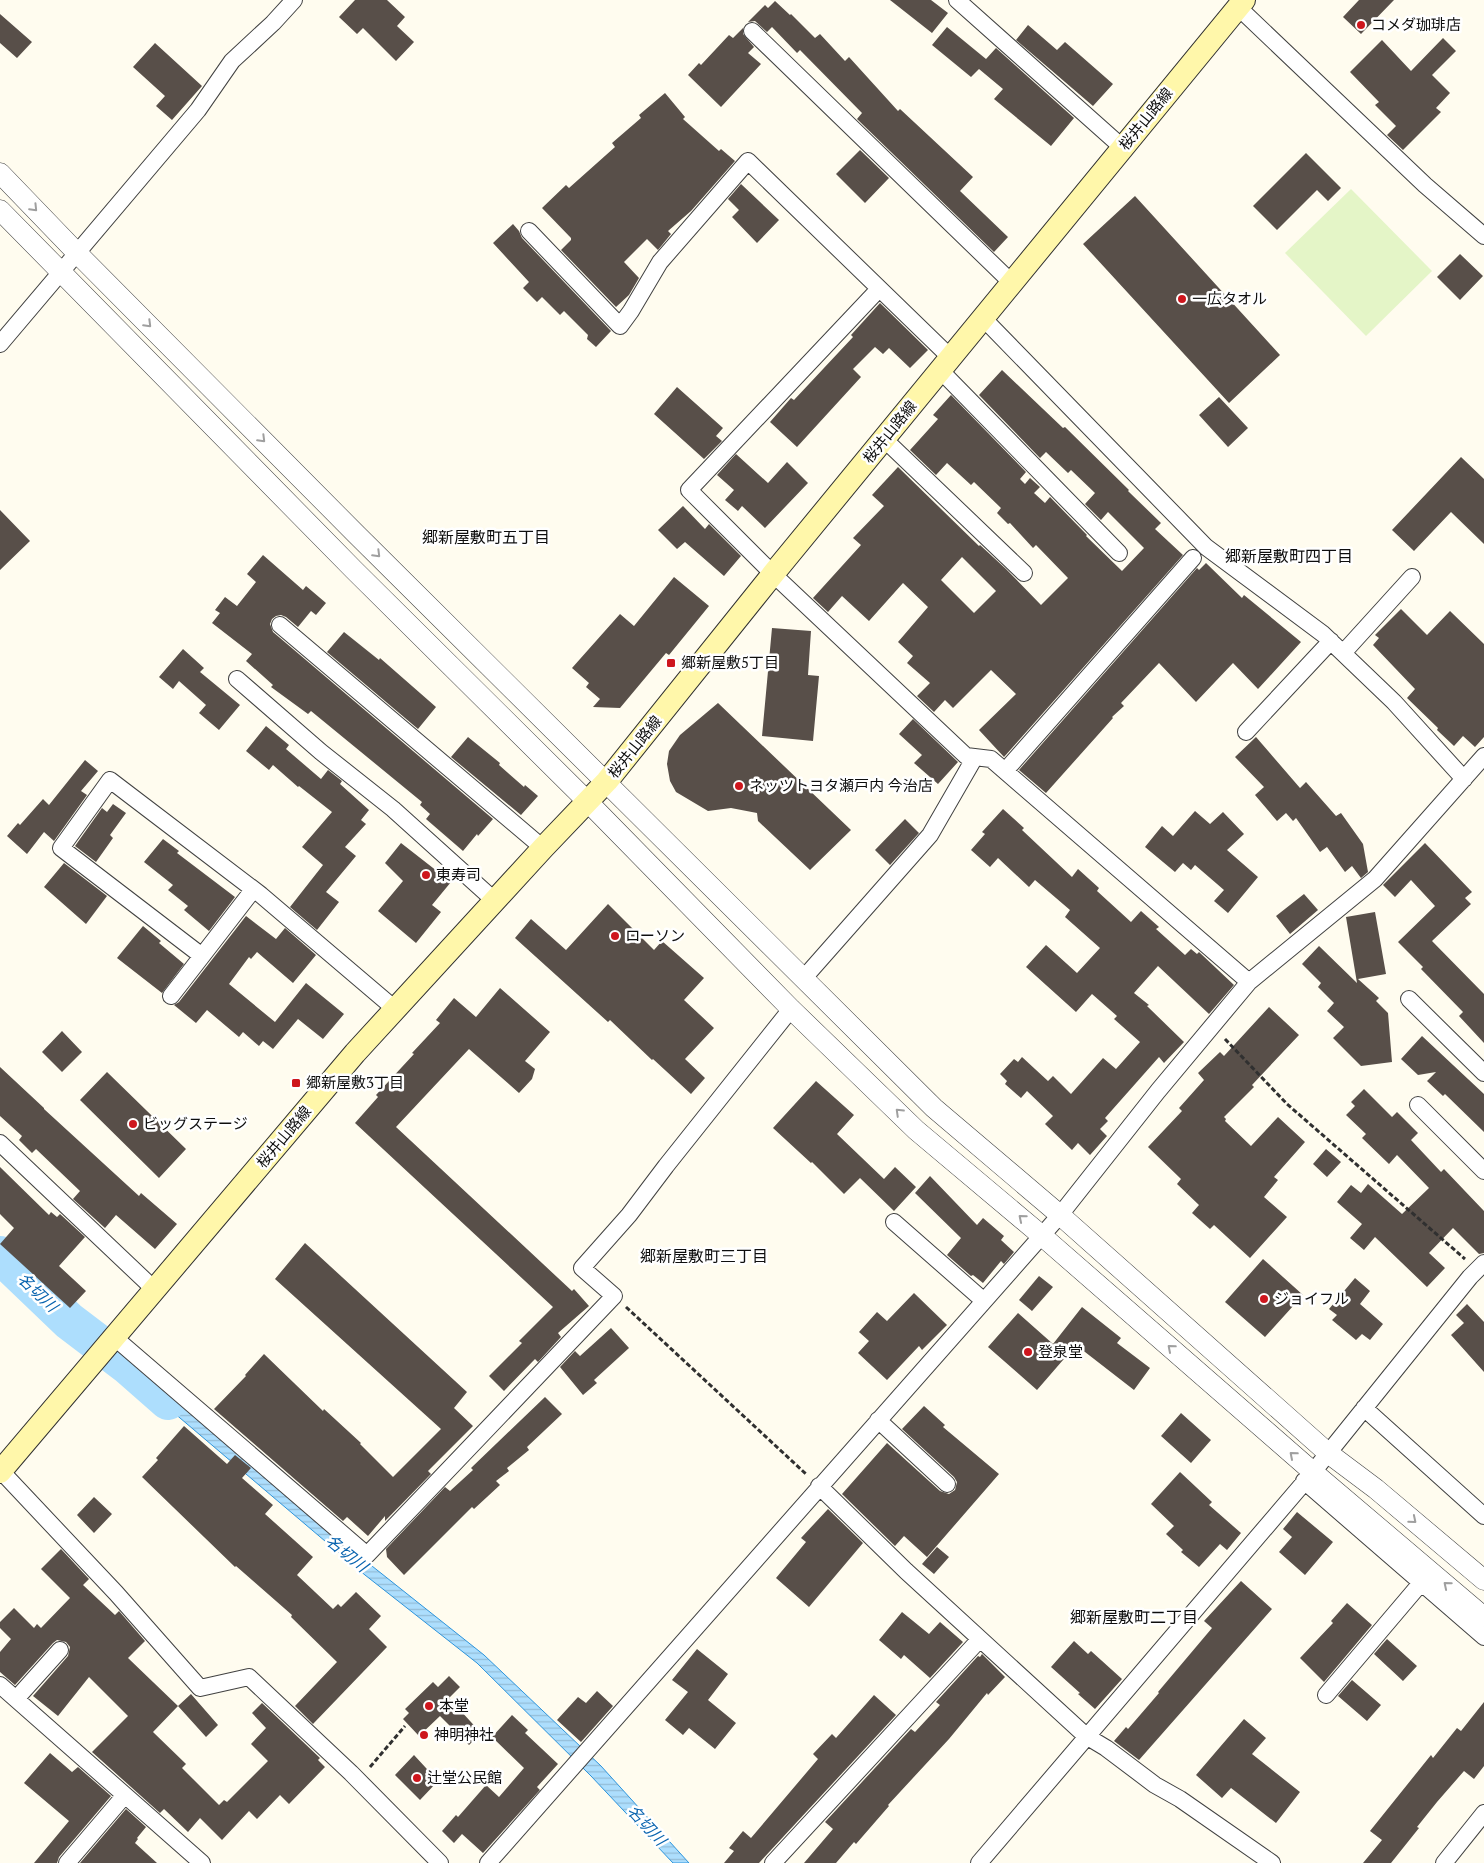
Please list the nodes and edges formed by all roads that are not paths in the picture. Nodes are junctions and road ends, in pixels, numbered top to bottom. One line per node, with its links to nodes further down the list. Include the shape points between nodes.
1 (294, 0): 10 (street, via 232,61 198,110)
2 (957, 0): 5 (street)
3 (1235, 4): 5 (main road, 桜井山路線); 9 (street, via 1425,185)
4 (752, 31): 12 (street)
5 (1123, 148): 12 (main road, 桜井山路線)
6 (0, 173): 10 (street, one-way to 10)
7 (0, 210): 11 (street)
8 (529, 231): 13 (street, via 620,326 660,262 748,162)
9 (1484, 236)
10 (78, 254): 11 (street); 32 (street, one-way to 32)
11 (62, 273): 15 (street); 33 (street)
12 (1012, 283): 14 (main road, 桜井山路線)
13 (879, 289): 16 (street); 21 (street, via 689,490)
14 (983, 318): 16 (main road, 桜井山路線); 24 (street, via 1206,547)
15 (0, 344)
16 (946, 364): 17 (main road, 桜井山路線); 18 (street)
17 (884, 438): 20 (street); 21 (main road, 桜井山路線)
18 (1120, 553)
19 (1194, 558): 30 (street)
20 (1024, 573)
21 (774, 574): 29 (street, via 966,756); 32 (main road, 桜井山路線)
22 (1412, 577): 25 (street)
23 (280, 625): 34 (street)
24 (1331, 641): 25 (street); 27 (street)
25 (1343, 653): 31 (street, via 1394,702)
26 (237, 679): 36 (street, via 393,809)
27 (1246, 732)
28 (1484, 756): 31 (street)
29 (975, 757): 30 (street, via 991,759); 38 (street, via 930,835)
30 (1005, 771): 39 (street)
31 (1464, 779): 39 (street, via 1375,879)
32 (607, 781): 33 (main road, 桜井山路線); 38 (street)
33 (588, 802): 34 (main road, 桜井山路線); 43 (street)
34 (543, 848): 36 (main road, 桜井山路線)
35 (253, 890): 37 (street); 37 (street, via 110,780 62,848); 42 (street)
36 (495, 901): 42 (main road, 桜井山路線)
37 (202, 956): 40 (street)
38 (803, 979): 48 (street, via 934,1108)
39 (1249, 982): 48 (street)
40 (171, 996)
41 (1409, 999): 44 (street)
42 (395, 1009): 52 (main road, 桜井山路線)
43 (791, 1009): 50 (street, one-way to 43, via 916,1130); 54 (street, via 629,1215 582,1268 614,1296 367,1554)
44 (1484, 1073)
45 (1418, 1105): 47 (street)
46 (0, 1143): 52 (street)
47 (1484, 1171)
48 (1060, 1215): 50 (street); 57 (street)
49 (894, 1222): 53 (street)
50 (1041, 1235): 53 (street); 59 (street, one-way to 50)
51 (1482, 1271): 55 (street)
52 (155, 1290): 54 (main road, 桜井山路線)
53 (984, 1301): 56 (street)
54 (115, 1338): 58 (main road, 桜井山路線)
55 (1364, 1408): 57 (street); 62 (street)
56 (878, 1420): 60 (street); 61 (street)
57 (1328, 1453): 59 (street); 63 (street, one-way to 63)
58 (1, 1472): 77 (street, via 116,1593 200,1688 249,1677)
59 (1308, 1476): 64 (street); 65 (street, one-way to 59, via 1357,1509); 72 (street)
60 (947, 1484)
61 (820, 1486): 67 (street); 78 (street)
62 (1484, 1516)
63 (1484, 1580)
64 (1421, 1583): 66 (street); 70 (street)
65 (1484, 1617)
66 (1484, 1638)
67 (980, 1639): 72 (street); 79 (street)
68 (60, 1650): 71 (street)
69 (0, 1685): 71 (street)
70 (1326, 1695)
71 (16, 1699): 73 (street)
72 (1086, 1736): 80 (street); 81 (street)
73 (125, 1795): 75 (street); 76 (street)
74 (1484, 1813): 82 (street)
75 (67, 1863)
76 (202, 1863)
77 (440, 1863)
78 (488, 1863)
79 (773, 1863)
80 (978, 1863)
81 (1272, 1863)
82 (1444, 1863)

